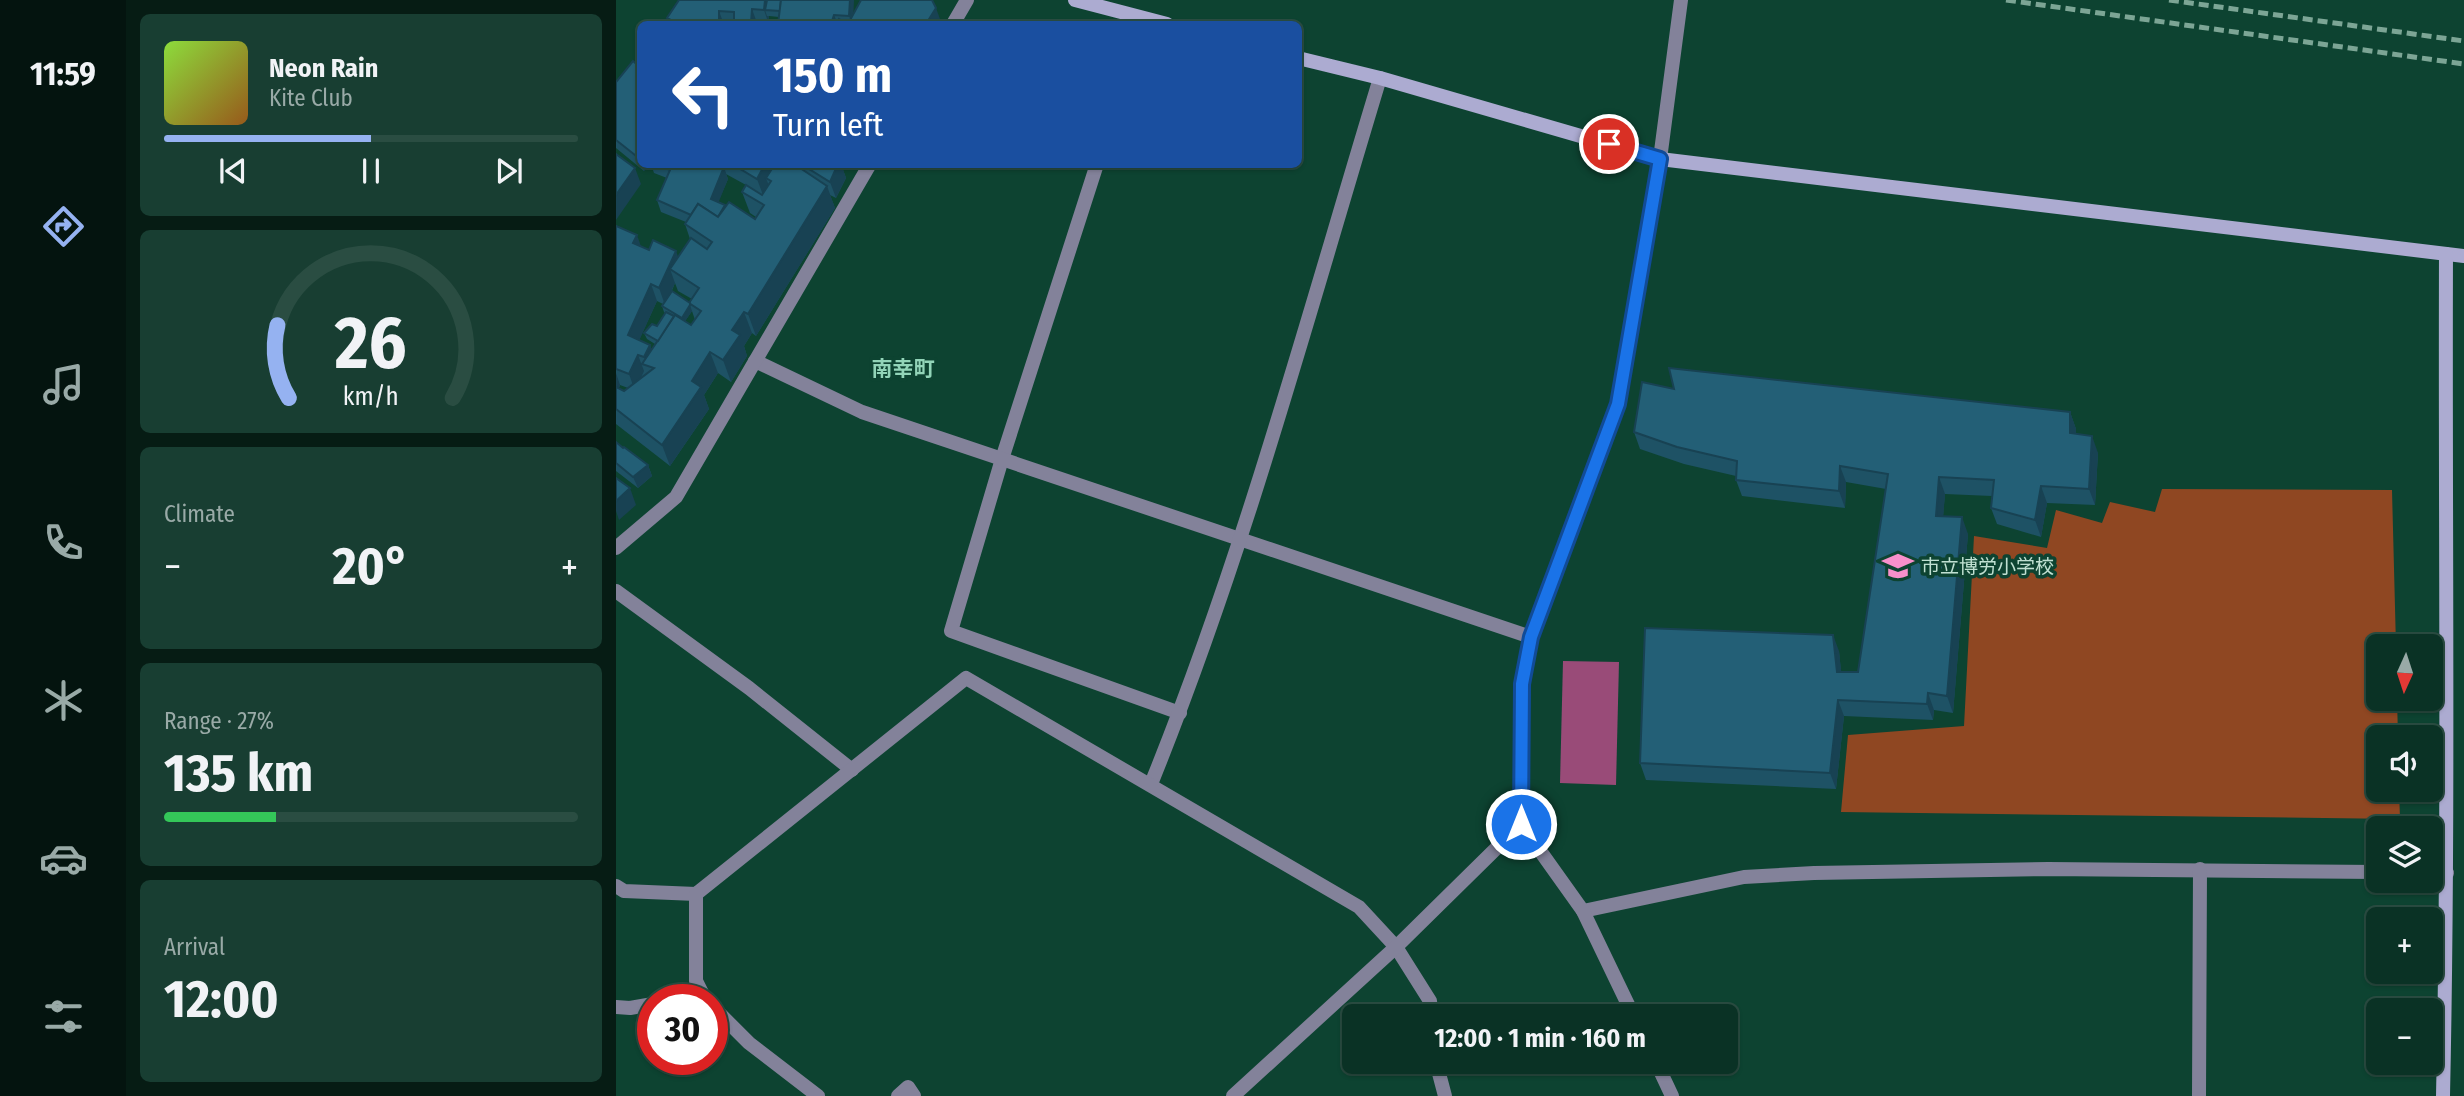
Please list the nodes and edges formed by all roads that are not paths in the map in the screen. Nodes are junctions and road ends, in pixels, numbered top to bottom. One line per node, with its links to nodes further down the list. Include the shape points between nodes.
1 (967, 0): 4 (street)
2 (1075, 0): 5 (street)
3 (1681, 0): 8 (street)
4 (955, 21)
5 (1141, 21)
6 (1302, 59): 7 (street)
7 (1380, 78): 8 (street); 15 (street)
8 (1660, 159): 11 (street); 18 (street, via 1618,404)
9 (868, 168): 13 (street)
10 (1096, 168): 14 (street)
11 (2446, 254): 12 (street); 26 (street)
12 (2464, 256)
13 (755, 361): 14 (street, via 862,412); 16 (street, via 676,497)
14 (1002, 459): 15 (street); 19 (street, via 951,631)
15 (1240, 539): 18 (street); 19 (street)
16 (616, 548)
17 (616, 591): 20 (street)
18 (1531, 637): 22 (street, via 1522,684)
19 (1180, 713): 21 (street)
20 (852, 770): 21 (street, via 966,678); 28 (street)
21 (1151, 784): 30 (street, via 1359,907)
22 (1521, 824): 29 (street); 30 (street)
23 (2200, 869): 24 (street); 29 (street, via 1744,877); 45 (street)
24 (2366, 872)
25 (2443, 873): 26 (street)
26 (2447, 873): 46 (street)
27 (616, 886): 28 (street, via 624,891)
28 (696, 894): 31 (street)
29 (1583, 911): 33 (street)
30 (1396, 947): 32 (street); 42 (street)
31 (697, 984)
32 (1430, 1004)
33 (1628, 1004)
34 (616, 1007): 35 (street)
35 (637, 1007)
36 (728, 1022): 39 (street)
37 (1439, 1074): 43 (street)
38 (1662, 1074): 44 (street)
39 (818, 1096)
40 (898, 1096): 41 (street, via 908,1087)
41 (914, 1096)
42 (1233, 1096)
43 (1445, 1096)
44 (1672, 1096)
45 (2199, 1096)
46 (2443, 1096)

